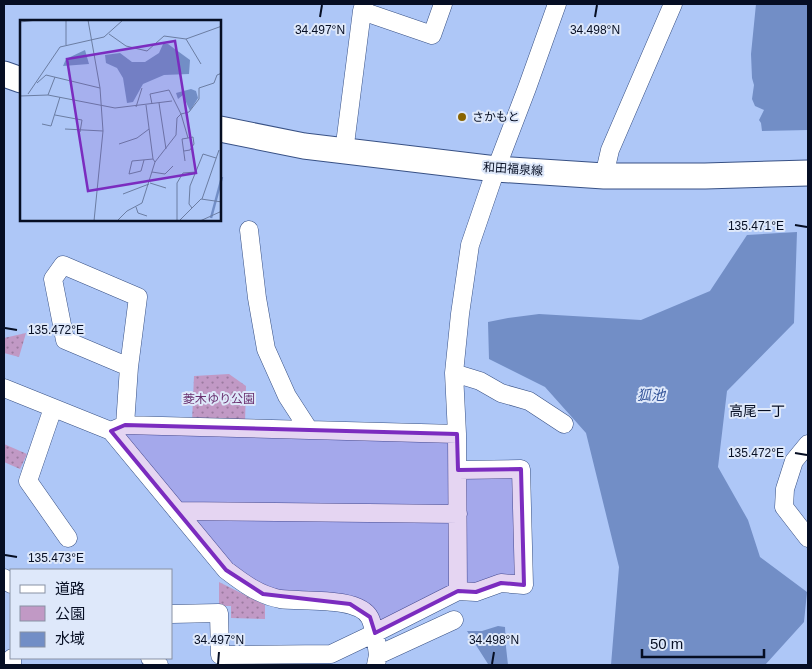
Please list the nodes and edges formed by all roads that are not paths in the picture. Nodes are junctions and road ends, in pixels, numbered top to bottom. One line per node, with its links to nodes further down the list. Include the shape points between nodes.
1 (443, 4): 4 (street, via 432,35)
2 (556, 4): 9 (street)
3 (673, 4): 11 (street, via 610,150)
4 (363, 7): 8 (street)
5 (4, 74): 6 (main road)
6 (20, 80)
7 (221, 129): 8 (main road, 和田福泉線)
8 (344, 152): 9 (main road, 和田福泉線)
9 (496, 169): 11 (main road, 和田福泉線); 14 (street, via 470,245)
10 (808, 173): 11 (main road, 和田福泉線)
11 (604, 176)
12 (249, 230): 19 (street, via 266,349 286,396)
13 (129, 366): 13 (street, via 65,340 53,278 63,265 138,297); 18 (street)
14 (454, 373): 17 (street, via 529,402); 20 (street)
15 (4, 388): 16 (street)
16 (53, 408): 18 (street); 25 (street, via 28,481)
17 (564, 424)
18 (118, 428): 19 (street); 23 (street)
19 (309, 430): 20 (street)
20 (457, 434): 22 (street)
21 (808, 444): 26 (street, via 794,461 785,489 784,507)
22 (458, 470): 24 (street); 27 (street, via 521,469 524,585 501,583 476,592)
23 (177, 512): 24 (street); 30 (street, via 226,570 247,586 280,599 350,604 362,608 370,617)
24 (458, 514): 27 (street)
25 (68, 538)
26 (808, 538)
27 (458, 591): 30 (street)
28 (172, 614): 31 (street, via 219,613)
29 (454, 620): 32 (street)
30 (375, 633): 31 (street, via 332,654); 32 (street)
31 (220, 660)
32 (377, 660)

